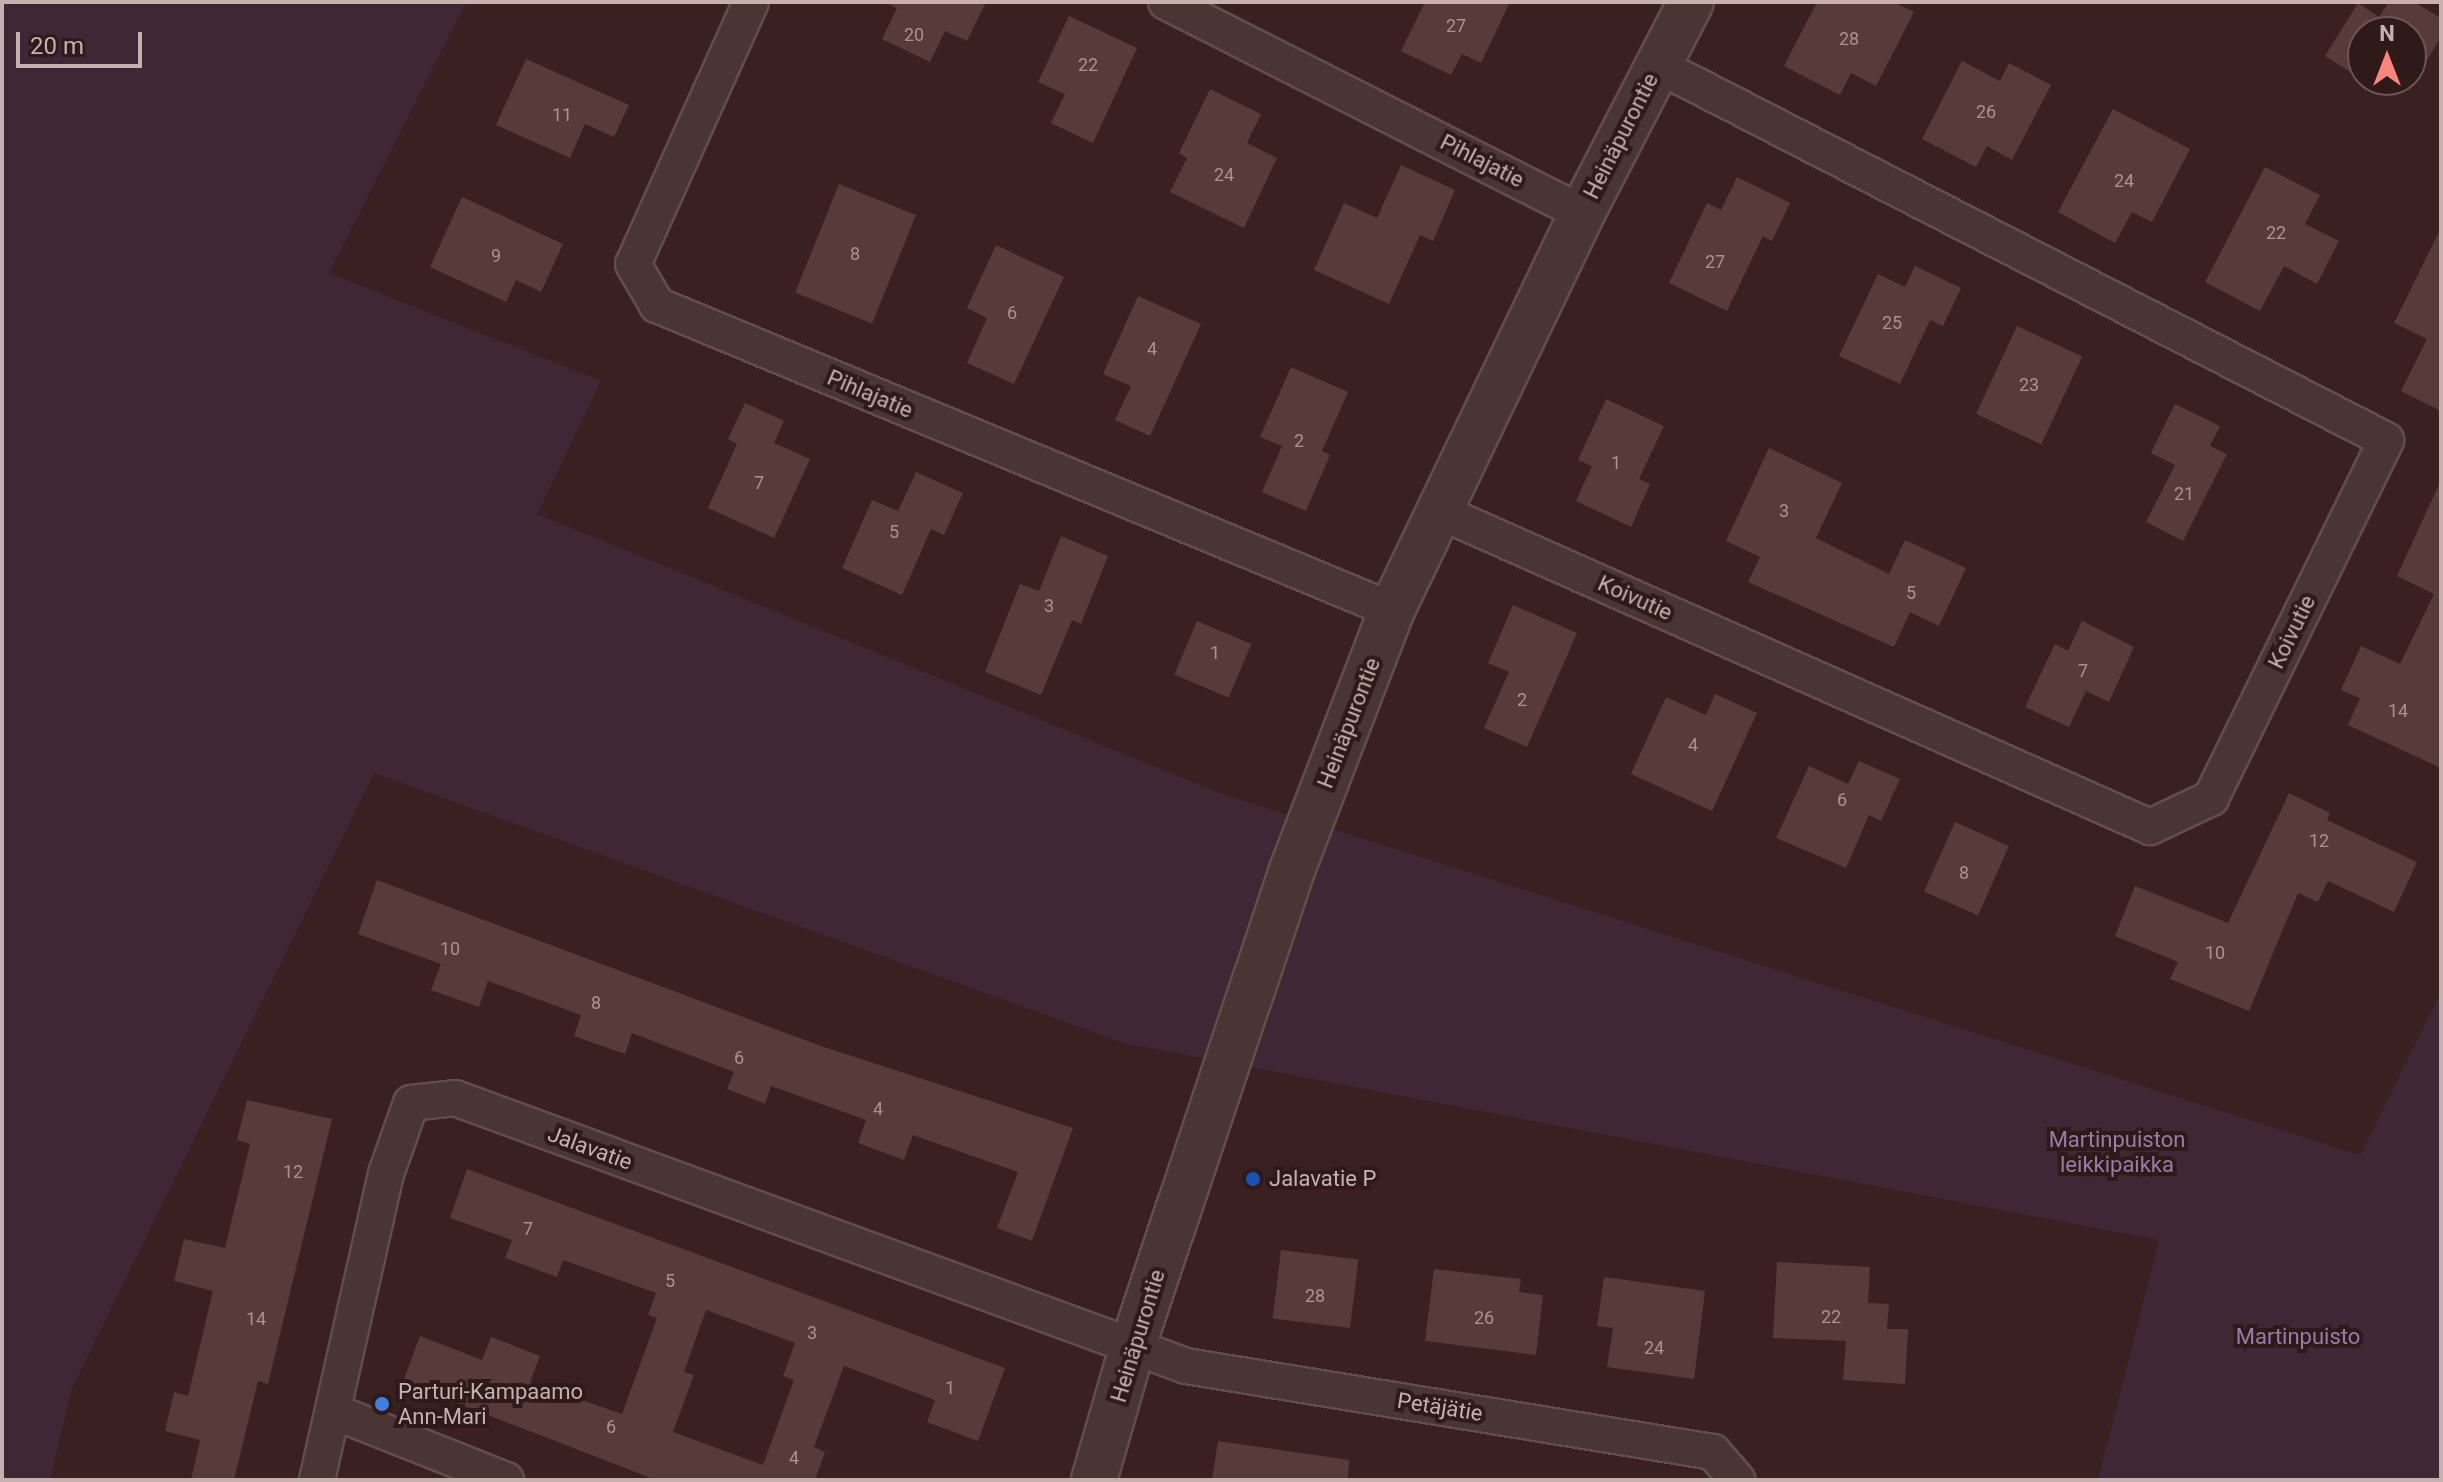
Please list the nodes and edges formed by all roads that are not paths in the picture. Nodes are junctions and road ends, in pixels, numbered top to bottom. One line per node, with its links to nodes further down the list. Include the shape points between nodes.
1 (751, 2): 7 (street, Pihlajatie, via 633,264 657,305)
2 (1166, 2): 5 (street, Pihlajatie)
3 (1691, 2): 4 (street, Heinäpurontie)
4 (1657, 65): 5 (street, Heinäpurontie); 6 (street, Koivutie, via 2386,440 2211,798 2150,827)
5 (1582, 213): 6 (street, Heinäpurontie)
6 (1436, 510): 7 (street, Heinäpurontie)
7 (1392, 610): 8 (street, Heinäpurontie, via 1292,870)
8 (1132, 1348): 9 (street, Jalavatie, via 455,1098 411,1103 386,1174); 12 (street, Heinäpurontie); 13 (street, Petäjätie, via 1186,1366 1713,1452)
9 (335, 1412): 10 (street, Jalavatie); 11 (street)
10 (317, 1480)
11 (506, 1480)
12 (1094, 1480)
13 (1737, 1480)

